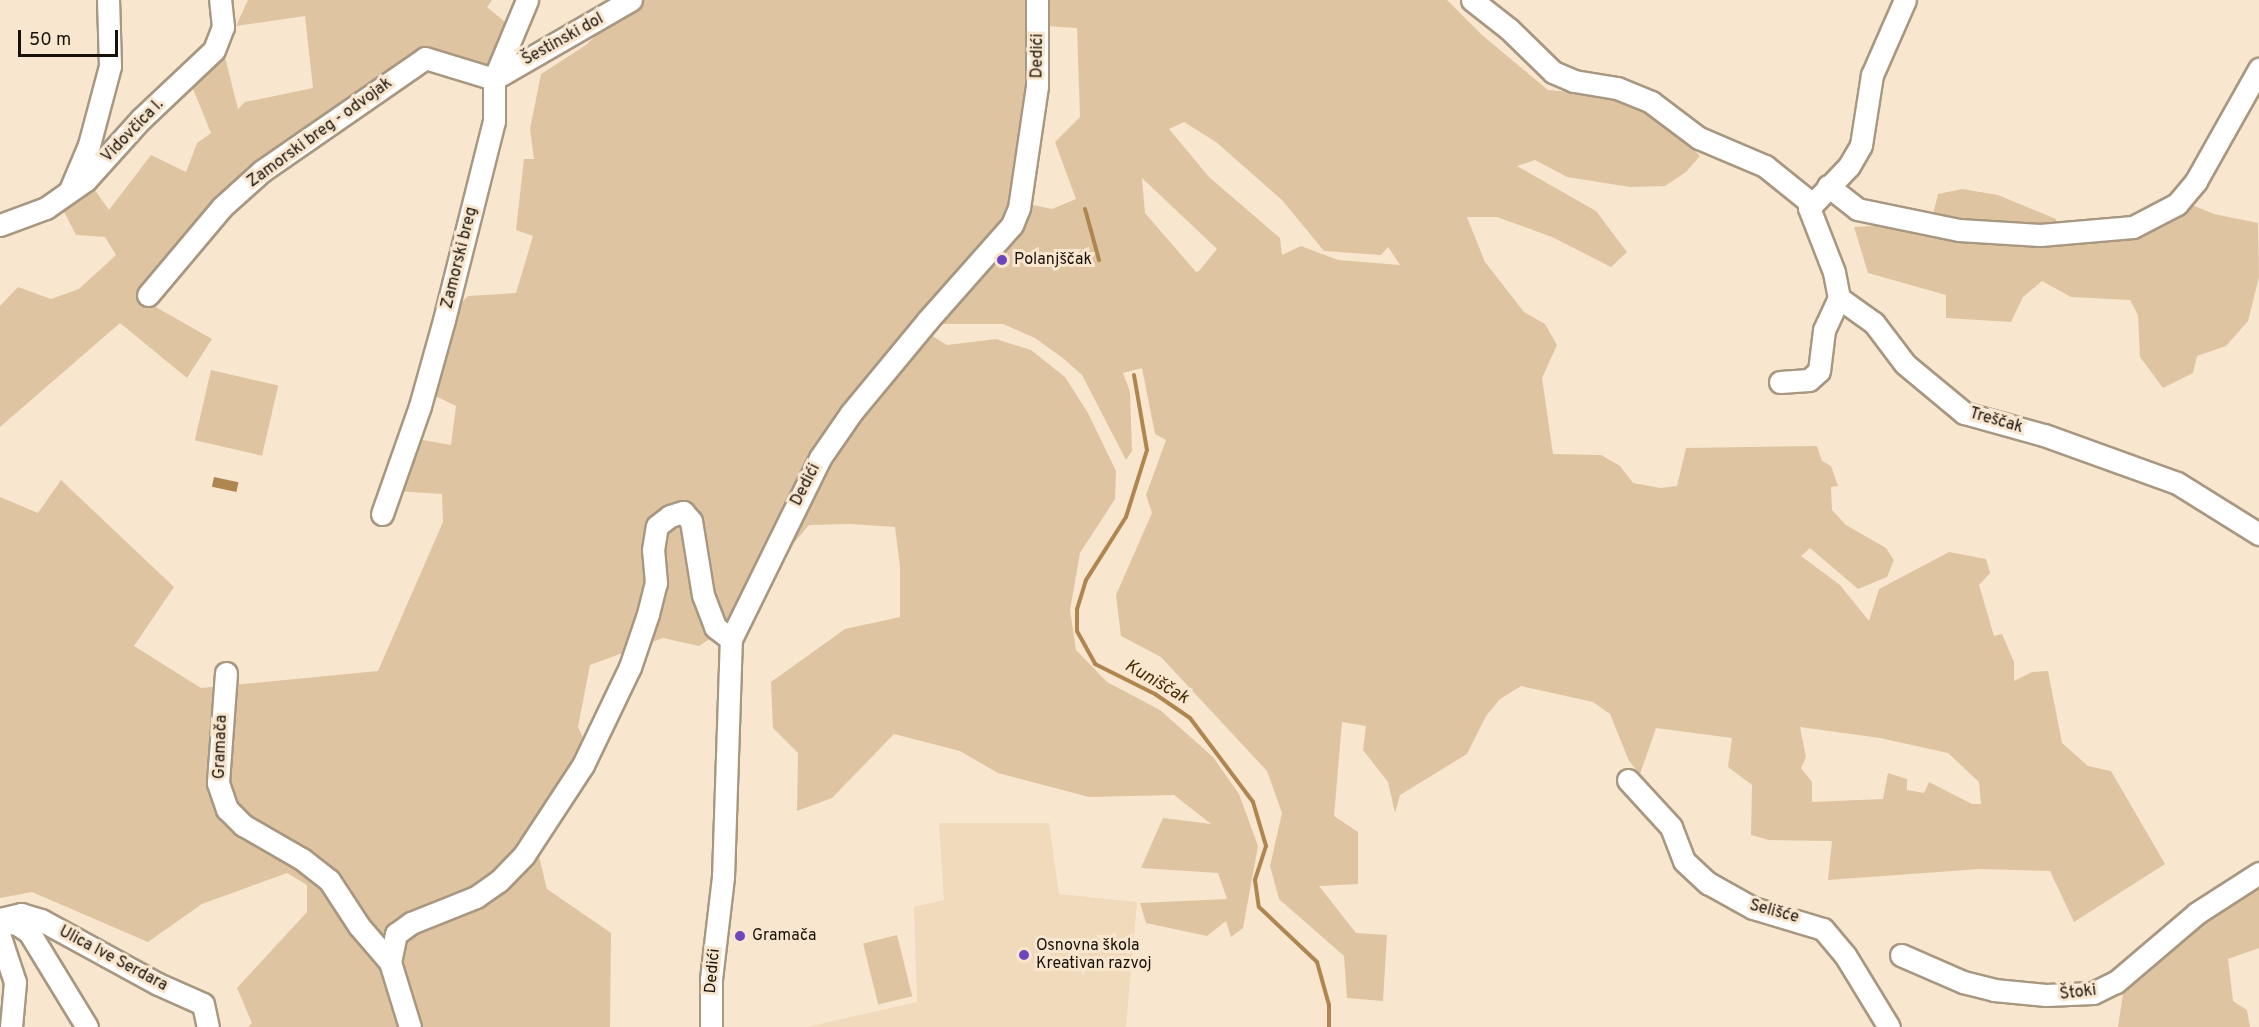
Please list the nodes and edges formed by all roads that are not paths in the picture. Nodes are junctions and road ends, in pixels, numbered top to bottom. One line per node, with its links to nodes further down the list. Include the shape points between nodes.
1 (108, 0): 11 (street, via 110,66 89,145)
2 (220, 0): 11 (street, Vidovčica I., via 223,27 214,50)
3 (527, 0): 9 (street, Zamorski breg)
4 (631, 0): 9 (street, Šestinski dol)
5 (1037, 0): 19 (street, Dedići, via 1037,86 1019,208 1012,225 919,330 851,413 820,458)
6 (1472, 0): 12 (street, via 1553,72 1574,81 1617,88 1651,102 1699,138 1765,166)
7 (1905, 0): 10 (street, via 1872,75 1861,146)
8 (2259, 69): 10 (street, via 2196,181 2177,204 2133,227 2040,235 1959,230 1857,209)
9 (494, 79): 14 (street, Zamorski breg - odvojak, via 424,58 262,171 222,207); 17 (street, Zamorski breg, via 494,121 444,320 420,406)
10 (1828, 186): 12 (street)
11 (69, 193): 13 (street, Vidovčica I., via 46,208)
12 (1811, 203): 15 (street, via 1809,212 1832,266)
13 (0, 225)
14 (148, 295)
15 (1839, 298): 16 (street, via 1824,330 1819,371 1809,380); 18 (street, Treščak, via 1874,323 1905,364 1955,408 2177,483)
16 (1780, 382)
17 (382, 514)
18 (2259, 534)
19 (731, 639): 26 (street, via 715,627 703,596 692,520 683,512 670,516 657,526 653,550 656,583 630,667 583,765 524,855 499,881 476,897 411,923 396,934); 31 (street, Dedići, via 723,877 711,979)
20 (226, 673): 26 (street, Gramača, via 218,783 227,808 243,825 302,858 329,880 359,926)
21 (1628, 780): 32 (street, Selišće, via 1671,827 1684,861 1708,883 1753,908 1823,929 1845,955)
22 (2259, 873): 25 (street, Štoki, via 2205,908 2116,982 2093,993 2046,995 1994,990 1963,982)
23 (0, 921): 28 (street, Ulica Ive Serdara, via 17,924 33,936); 29 (street, Ulica Ive Serdara, via 21,914 41,920 203,1005)
24 (0, 937): 27 (street, via 15,982)
25 (1901, 955)
26 (390, 962): 30 (street, Gramača)
27 (11, 1027)
28 (87, 1027)
29 (208, 1027)
30 (410, 1027)
31 (711, 1027)
32 (1889, 1027)

